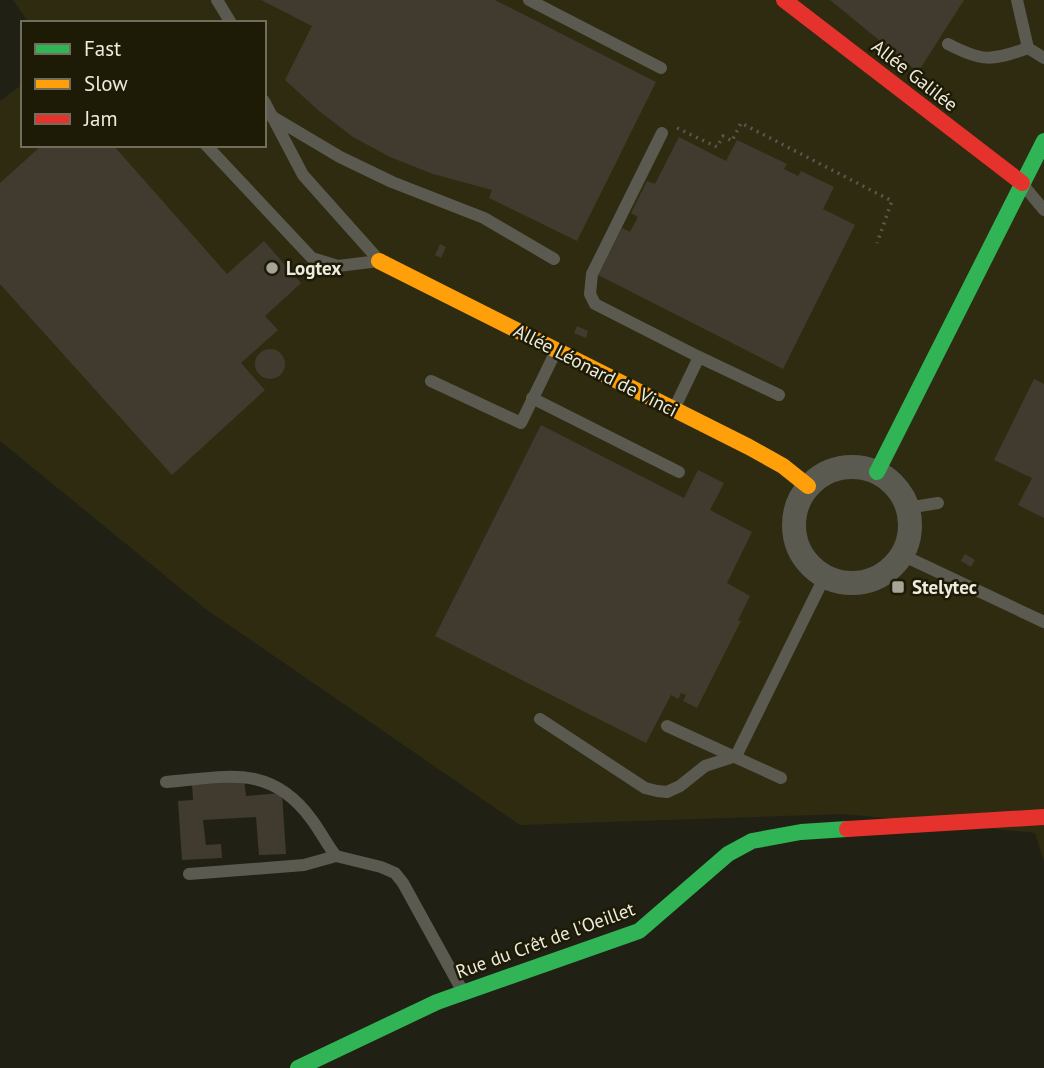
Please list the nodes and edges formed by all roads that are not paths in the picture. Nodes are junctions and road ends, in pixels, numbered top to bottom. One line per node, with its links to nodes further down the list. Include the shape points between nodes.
1 (217, 0): 5 (lane)
2 (529, 0): 9 (lane)
3 (783, 0): 15 (street, Allée Galilée)
4 (1017, 0): 7 (lane)
5 (230, 21)
6 (948, 44): 7 (lane, via 985,60)
7 (1028, 48): 8 (lane)
8 (1044, 58)
9 (662, 68)
10 (266, 105): 11 (lane)
11 (271, 116): 17 (lane, via 340,157 484,218); 18 (lane, via 303,175)
12 (662, 133): 20 (lane, via 592,274 590,293 595,303)
13 (1044, 141): 15 (street)
14 (208, 147): 18 (lane, via 312,258 338,266)
15 (1022, 183): 16 (lane); 26 (street)
16 (1044, 210)
17 (554, 259)
18 (379, 261): 19 (street, Allée Léonard de Vinci)
19 (556, 350): 23 (lane); 24 (street, Allée Léonard de Vinci)
20 (699, 358): 22 (lane); 24 (lane)
21 (431, 381): 23 (lane, via 521,423)
22 (779, 395)
23 (532, 398): 25 (lane)
24 (674, 409): 27 (street, Allée Léonard de Vinci, via 750,447)
25 (680, 472)
26 (877, 472): 27 (street, via 840,468); 29 (street, via 893,484)
27 (808, 486): 31 (street, via 793,522 796,541 804,558)
28 (938, 503): 29 (lane)
29 (907, 508): 30 (street, via 909,537)
30 (902, 555): 31 (street, via 873,580 854,584); 32 (lane)
31 (825, 576): 35 (lane)
32 (1044, 622)
33 (540, 719): 35 (lane, via 657,791 667,792 705,766)
34 (667, 726): 35 (lane)
35 (736, 756): 36 (lane)
36 (781, 778)
37 (166, 782): 39 (lane, via 242,776 268,781 312,819)
38 (1044, 817): 41 (street, Rue du Crêt de l'Oeillet, via 801,832 752,841 703,874 639,931)
39 (336, 856): 40 (lane, via 304,865); 41 (lane, via 395,873)
40 (189, 874)
41 (463, 992): 42 (street, Rue du Crêt de l'Oeillet, via 385,1024)
42 (298, 1068)

